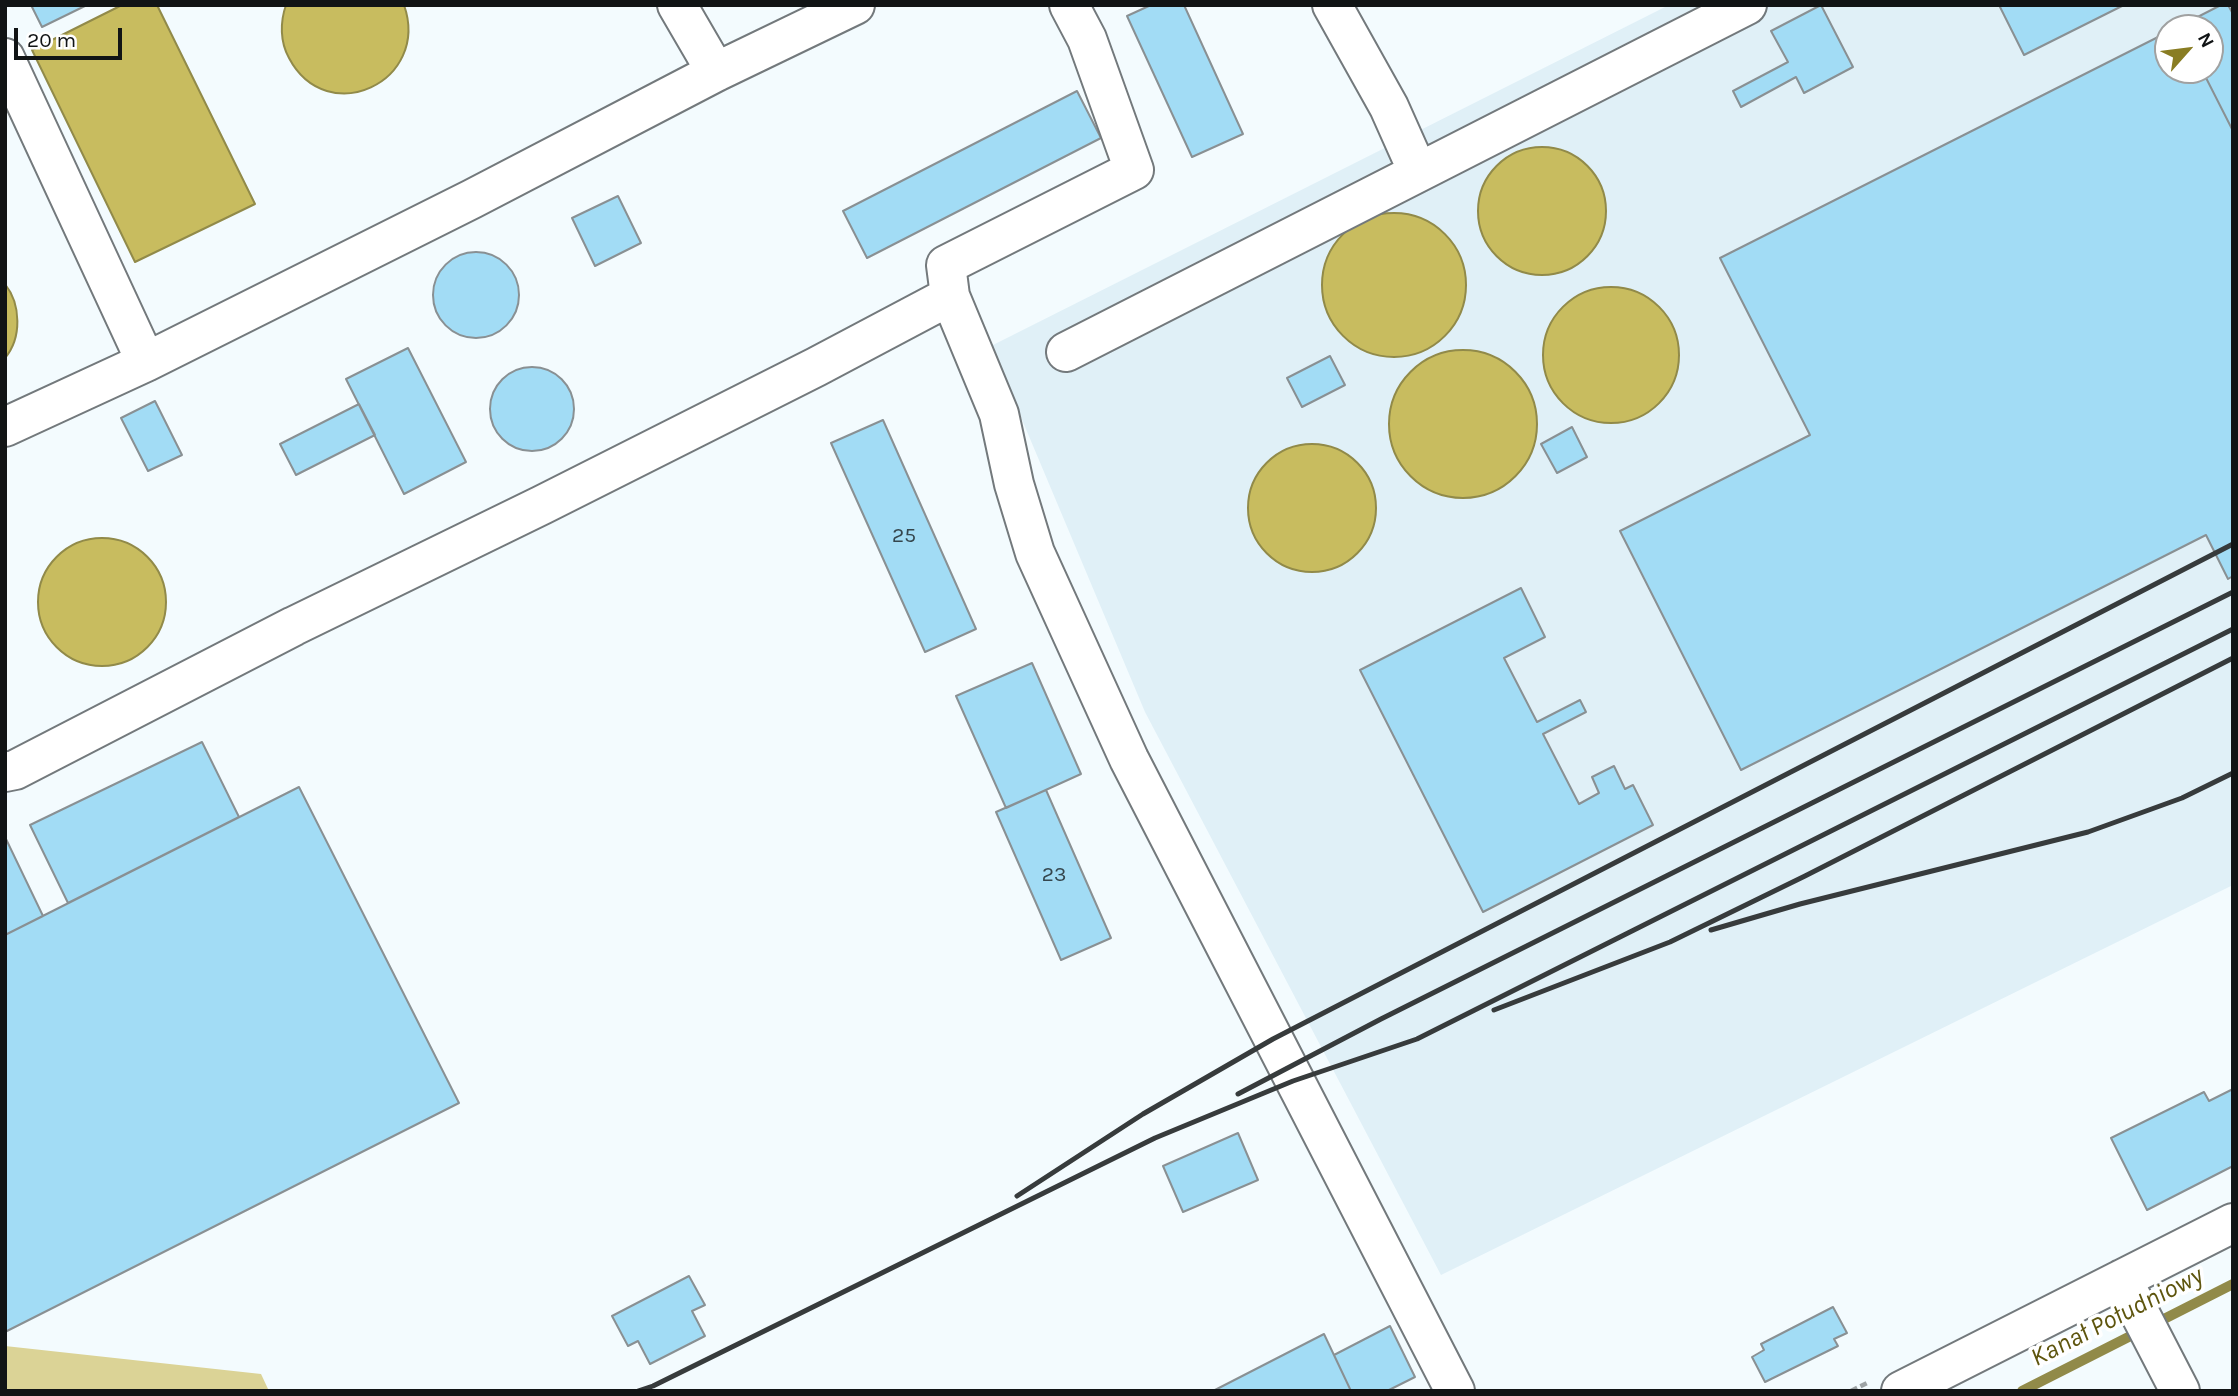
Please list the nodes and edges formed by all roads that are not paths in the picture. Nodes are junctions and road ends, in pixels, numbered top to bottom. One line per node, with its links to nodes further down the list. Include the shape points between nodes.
1 (677, 5): 7 (lane)
2 (855, 5): 7 (lane)
3 (1069, 5): 9 (lane, via 1087,39 1134,170 946,265)
4 (1332, 5): 8 (lane, via 1389,107)
5 (1747, 5): 8 (lane)
6 (5, 58): 11 (lane)
7 (716, 72): 11 (lane)
8 (1418, 172): 10 (lane)
9 (950, 296): 13 (lane); 16 (lane, via 999,414 1035,553 1123,747)
10 (1066, 352)
11 (146, 362): 12 (lane)
12 (5, 427)
13 (5, 772)
14 (2233, 1223): 15 (lane)
15 (2129, 1292): 17 (lane); 18 (lane)
16 (1455, 1391)
17 (1901, 1391)
18 (2180, 1391)

